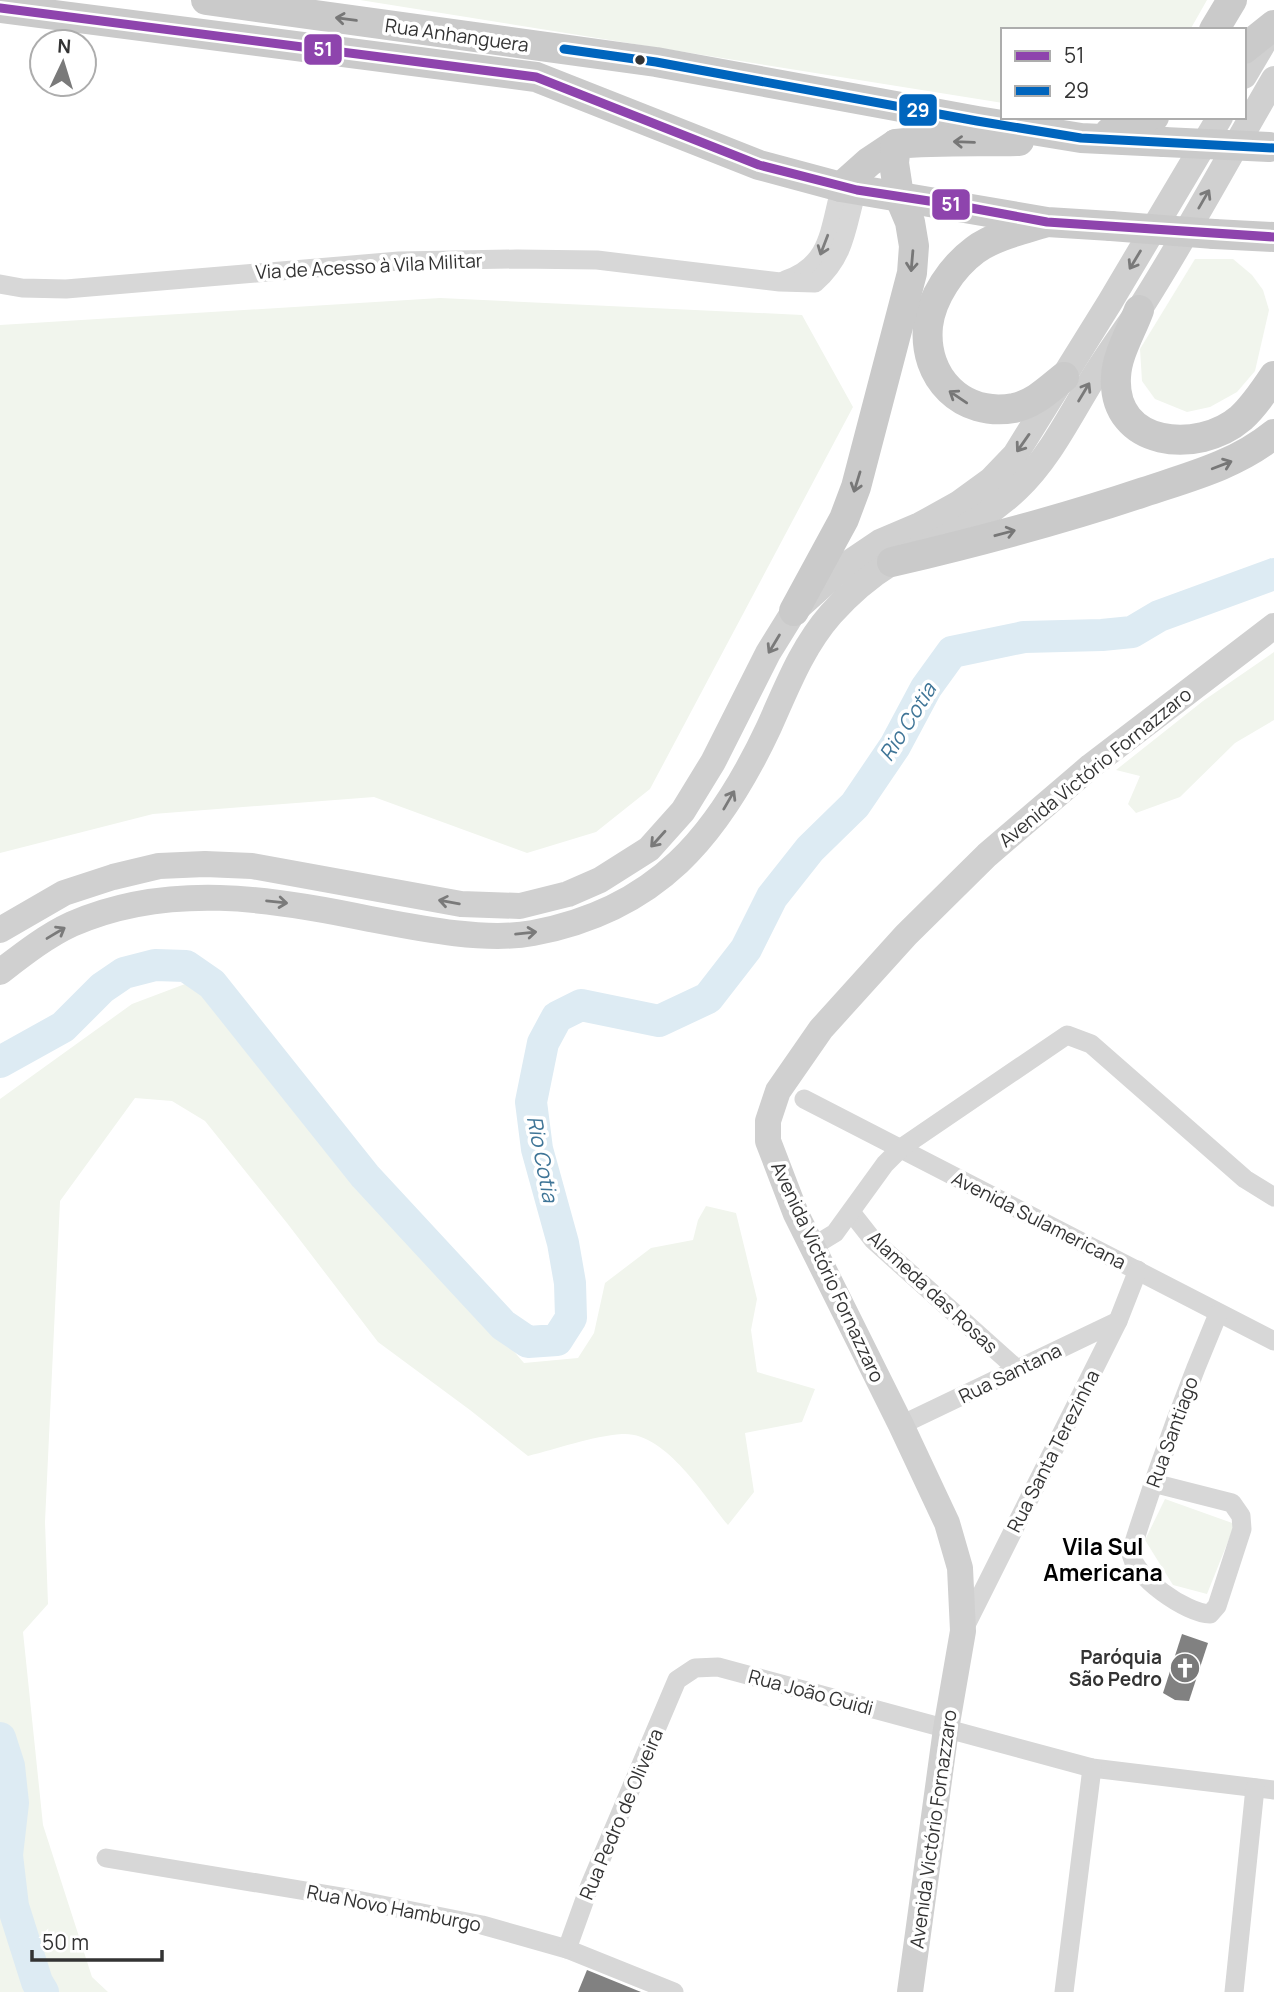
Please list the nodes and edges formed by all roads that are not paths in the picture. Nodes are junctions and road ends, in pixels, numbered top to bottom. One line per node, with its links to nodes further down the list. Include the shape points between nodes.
1 (206, 0): 11 (main road, Rua Anhanguera, one-way to 1, via 656,62)
2 (1232, 0): 5 (main road)
3 (0, 8): 14 (main road, Rua Anhanguera, via 536,78 759,165)
4 (1274, 25): 6 (main road); 7 (main road)
5 (1214, 28)
6 (1246, 47)
7 (1246, 73)
8 (1274, 79): 19 (main road, one-way to 8)
9 (1219, 119): 21 (main road, one-way to 21)
10 (1150, 125): 11 (main road, Rua Anhanguera); 13 (main road, Rua Anhanguera, bridge)
11 (1081, 138): 12 (main road, one-way to 12)
12 (896, 144): 14 (main road, via 854,173); 15 (main road)
13 (1272, 147)
14 (849, 188): 15 (main road, Rua Anhanguera); 18 (street, Via de Acesso à Vila Militar, via 815,264 780,282 597,260 517,259 399,261 66,289)
15 (899, 196): 16 (main road, Rua Anhanguera); 24 (main road, one-way to 24, via 914,246 907,293 856,487 830,548)
16 (1047, 222): 17 (main road, Rua Anhanguera, bridge, via 1214,233); 21 (main road, one-way to 16, via 1037,398 1015,408 965,403 947,389 937,373 929,344 928,325 935,302 963,261 994,240)
17 (1270, 243)
18 (0, 284)
19 (1139, 310): 20 (main road, via 1120,356 1117,397 1122,410 1154,437 1173,442 1197,440 1220,431 1240,419); 23 (main road, one-way to 19, via 985,516 1019,487)
20 (1274, 376)
21 (1063, 377): 24 (main road, one-way to 24, via 1032,430 991,480 958,504 880,542 843,567)
22 (1274, 434): 23 (main road, one-way to 22, via 1087,511 1175,482 1228,464)
23 (892, 562): 27 (main road, one-way to 23, via 71,925 172,898 301,905 471,934 527,934 579,923 625,901 673,869 695,847 752,761 811,641 831,614)
24 (794, 611): 26 (main road, one-way to 26, via 683,811 649,849 579,889 520,906 461,904 252,866 159,866 64,893)
25 (1274, 626): 32 (main road, Avenida Victório Fornazzaro, via 1028,818 906,934 821,1029 778,1091 768,1121 775,1163)
26 (0, 930)
27 (0, 972)
28 (804, 1099): 29 (street, Avenida Sulamericana)
29 (901, 1148): 30 (street, via 1067,1035 1091,1044 1245,1179); 31 (street); 33 (street, Avenida Sulamericana)
30 (1274, 1197)
31 (851, 1212): 32 (street, via 835,1233); 37 (street, Alameda das Rosas, via 873,1240)
32 (812, 1247): 38 (main road, Avenida Victório Fornazzaro)
33 (1138, 1270): 34 (street, Avenida Sulamericana); 35 (street, Rua Santa Terezinha)
34 (1218, 1314): 36 (street, Avenida Sulamericana); 39 (street, Rua Santiago)
35 (1118, 1321): 37 (street, Rua Santana); 40 (street, Rua Santa Terezinha)
36 (1274, 1341)
37 (1017, 1369): 38 (street, Rua Santana)
38 (901, 1425): 40 (main road, Avenida Victório Fornazzaro, via 947,1523 960,1568)
39 (1153, 1483): 39 (street, Rua Santiago, via 1232,1503 1241,1516 1242,1529 1217,1606 1210,1614 1166,1595 1132,1561)
40 (964, 1631): 42 (main road, Avenida Victório Fornazzaro)
41 (677, 1680): 42 (street, Rua João Guidi, via 695,1668 718,1667); 46 (street, Rua Pedro de Oliveira)
42 (946, 1729): 43 (street, Rua João Guidi); 48 (main road, Avenida Victório Fornazzaro)
43 (1092, 1768): 44 (street, Rua João Guidi); 49 (street)
44 (1265, 1789): 50 (street)
45 (106, 1858): 46 (street, Rua Novo Hamburgo, via 482,1925)
46 (567, 1949): 47 (street, Rua Novo Hamburgo)
47 (674, 1992)
48 (910, 1992)
49 (1065, 1992)
50 (1234, 1992)

